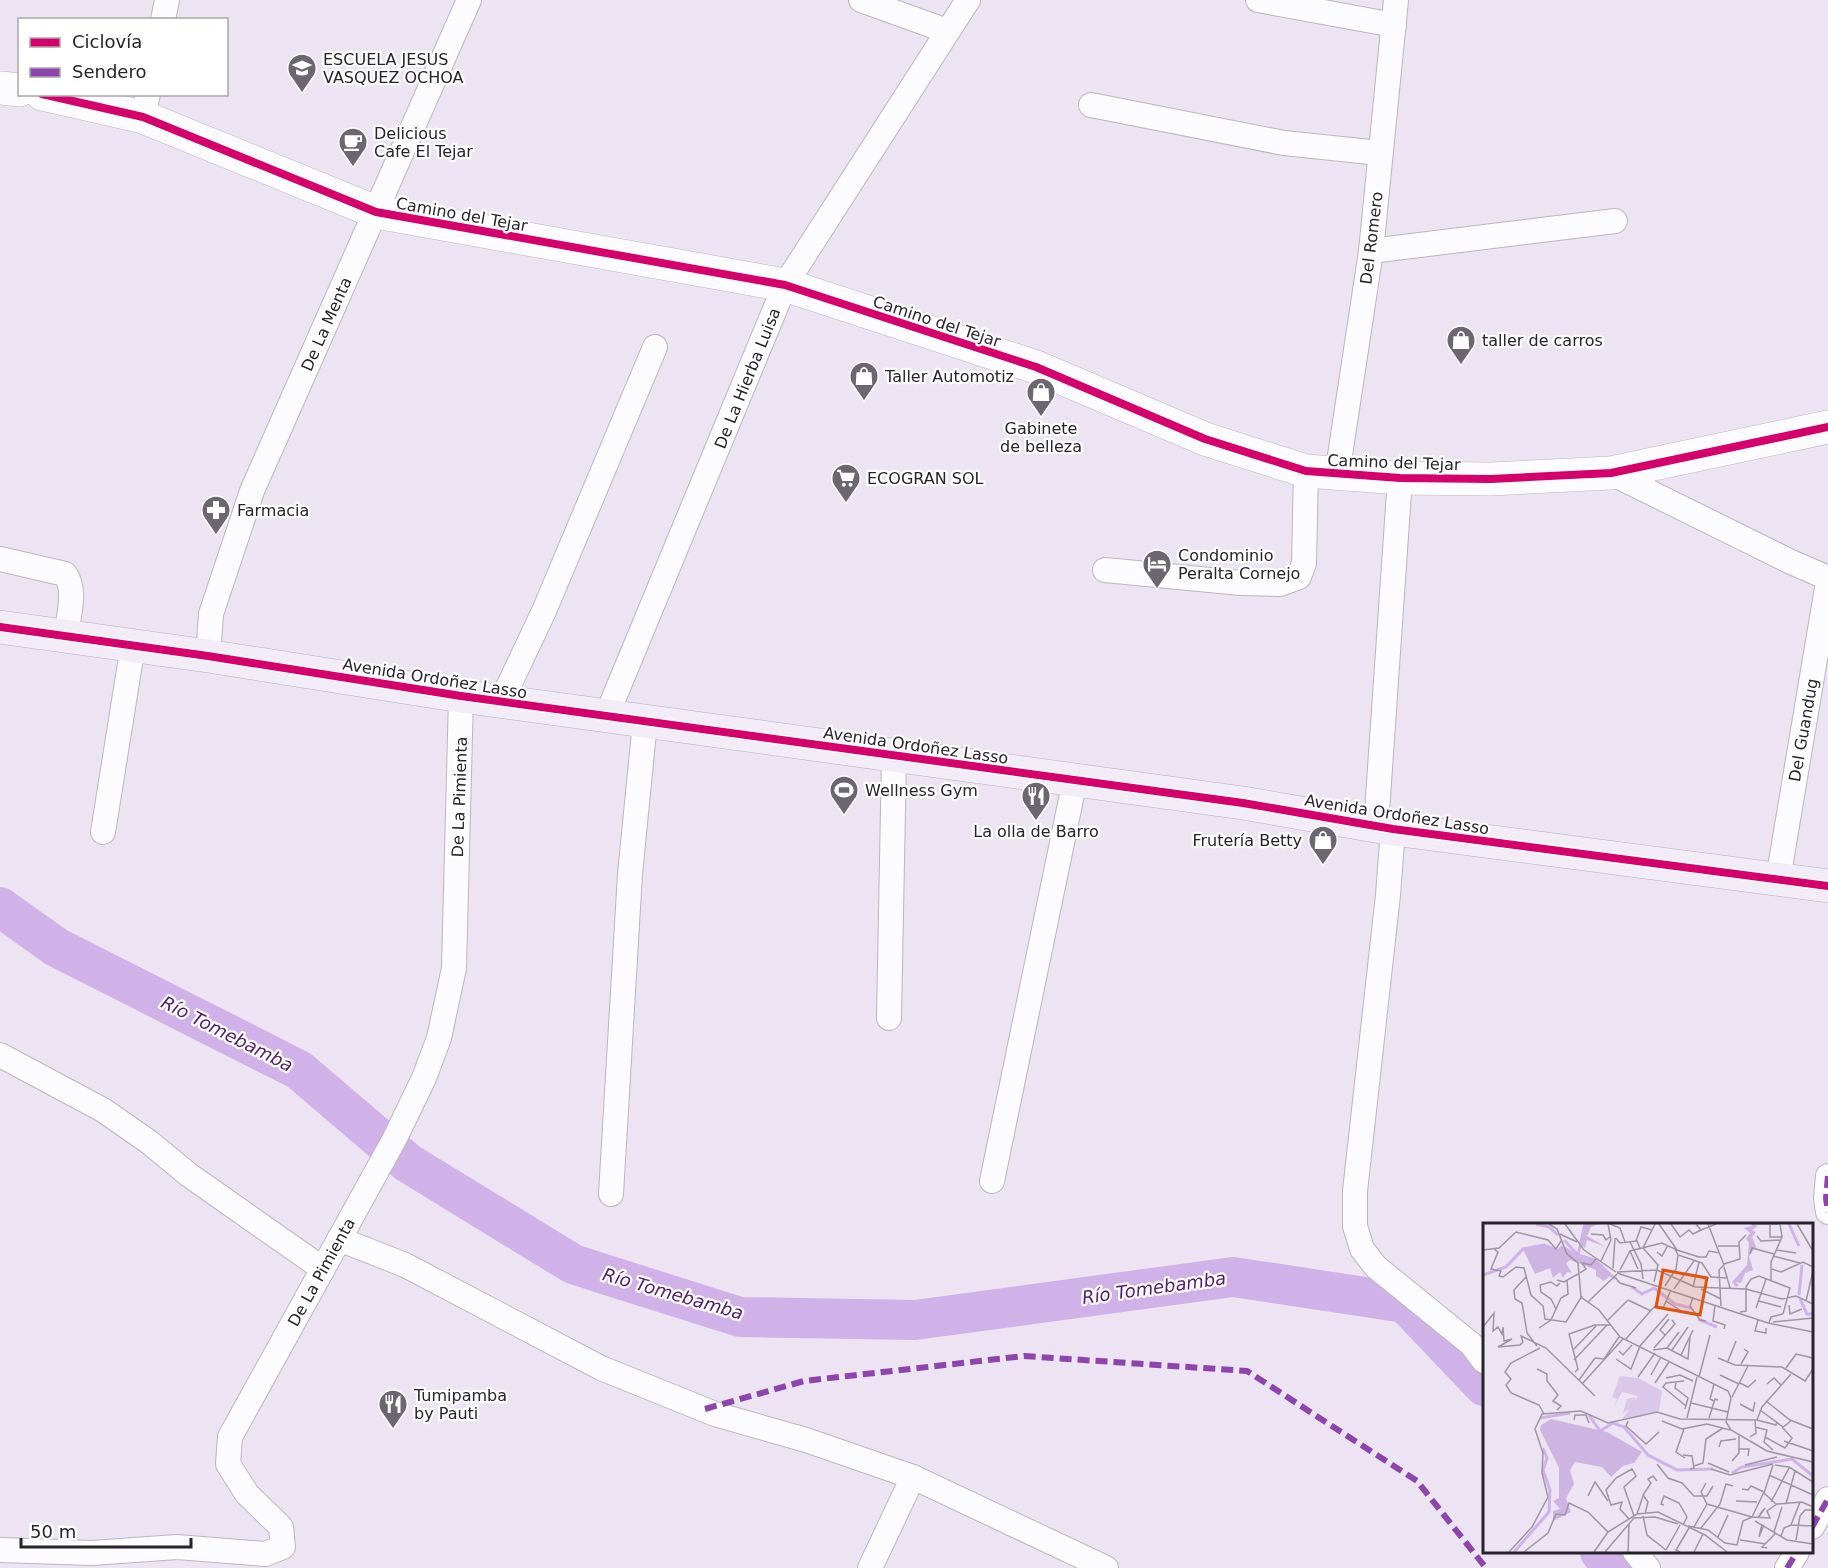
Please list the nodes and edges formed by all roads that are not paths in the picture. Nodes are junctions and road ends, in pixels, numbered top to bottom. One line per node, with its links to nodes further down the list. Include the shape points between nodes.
1 (167, 0): 7 (street)
2 (469, 0): 16 (street, De La Menta)
3 (861, 0): 9 (street)
4 (968, 0): 9 (street, De La Hierba Luisa)
5 (1258, 0): 8 (street)
6 (1396, 0): 8 (street, Del Romero)
7 (163, 18)
8 (1394, 25): 15 (street, Del Romero)
9 (947, 31): 19 (street, De La Hierba Luisa)
10 (0, 88): 11 (street)
11 (18, 90)
12 (59, 96): 14 (street, Camino del Tejar)
13 (1091, 105): 15 (street, via 1284,143)
14 (146, 106): 16 (street, Camino del Tejar)
15 (1380, 153): 18 (street, Del Romero)
16 (376, 212): 19 (street, Camino del Tejar); 31 (street, De La Menta, via 252,491 211,614)
17 (1614, 221): 18 (street)
18 (1371, 251): 22 (street, Del Romero)
19 (785, 285): 22 (street, Camino del Tejar, via 1036,367 1205,439); 34 (street, De La Hierba Luisa)
20 (655, 347): 33 (street, via 544,611)
21 (1828, 427): 23 (street, Camino del Tejar)
22 (1321, 473): 24 (street, Camino del Tejar); 26 (street, Del Romero, via 1299,577 1280,584 1241,583)
23 (1611, 473): 24 (street, Camino del Tejar, via 1491,479); 27 (street)
24 (1400, 477): 38 (street)
25 (0, 559): 29 (street, via 65,574 71,593)
26 (1105, 570)
27 (1828, 580): 40 (street, Del Guandug)
28 (0, 627): 29 (main road, Avenida Ordoñez Lasso)
29 (66, 636): 30 (main road, Avenida Ordoñez Lasso)
30 (134, 645): 31 (main road, Avenida Ordoñez Lasso); 39 (street)
31 (208, 656): 32 (main road, Avenida Ordoñez Lasso)
32 (461, 696): 33 (main road, Avenida Ordoñez Lasso); 48 (street, De La Pimienta, via 454,968 439,1038 394,1140)
33 (501, 702): 34 (main road, Avenida Ordoñez Lasso)
34 (606, 717): 35 (main road, Avenida Ordoñez Lasso)
35 (645, 722): 36 (main road, Avenida Ordoñez Lasso); 46 (street, via 630,874)
36 (894, 756): 37 (main road, Avenida Ordoñez Lasso); 42 (street)
37 (1075, 780): 38 (main road, Avenida Ordoñez Lasso); 45 (street)
38 (1385, 828): 40 (main road, Avenida Ordoñez Lasso); 50 (street, via 1388,895 1355,1191 1355,1226 1362,1249 1376,1267 1471,1344)
39 (103, 832)
40 (1778, 879): 41 (main road, Avenida Ordoñez Lasso)
41 (1828, 886)
42 (889, 1018)
43 (0, 1055): 49 (street, via 103,1110)
44 (1828, 1176): 47 (street)
45 (992, 1181)
46 (611, 1194)
47 (1828, 1212)
48 (339, 1239): 49 (street, De La Pimienta); 51 (street, via 405,1265 601,1368 715,1413)
49 (323, 1269): 54 (street, De La Pimienta, via 230,1437 228,1464 247,1494 281,1527 283,1547 265,1554 177,1547 92,1553)
50 (1483, 1359)
51 (913, 1477): 57 (street); 58 (street)
52 (1828, 1499): 53 (street)
53 (1813, 1525)
54 (0, 1550)
55 (1637, 1553): 59 (street)
56 (1796, 1553): 60 (street)
57 (870, 1568)
58 (1106, 1568)
59 (1648, 1568)
60 (1787, 1568)

